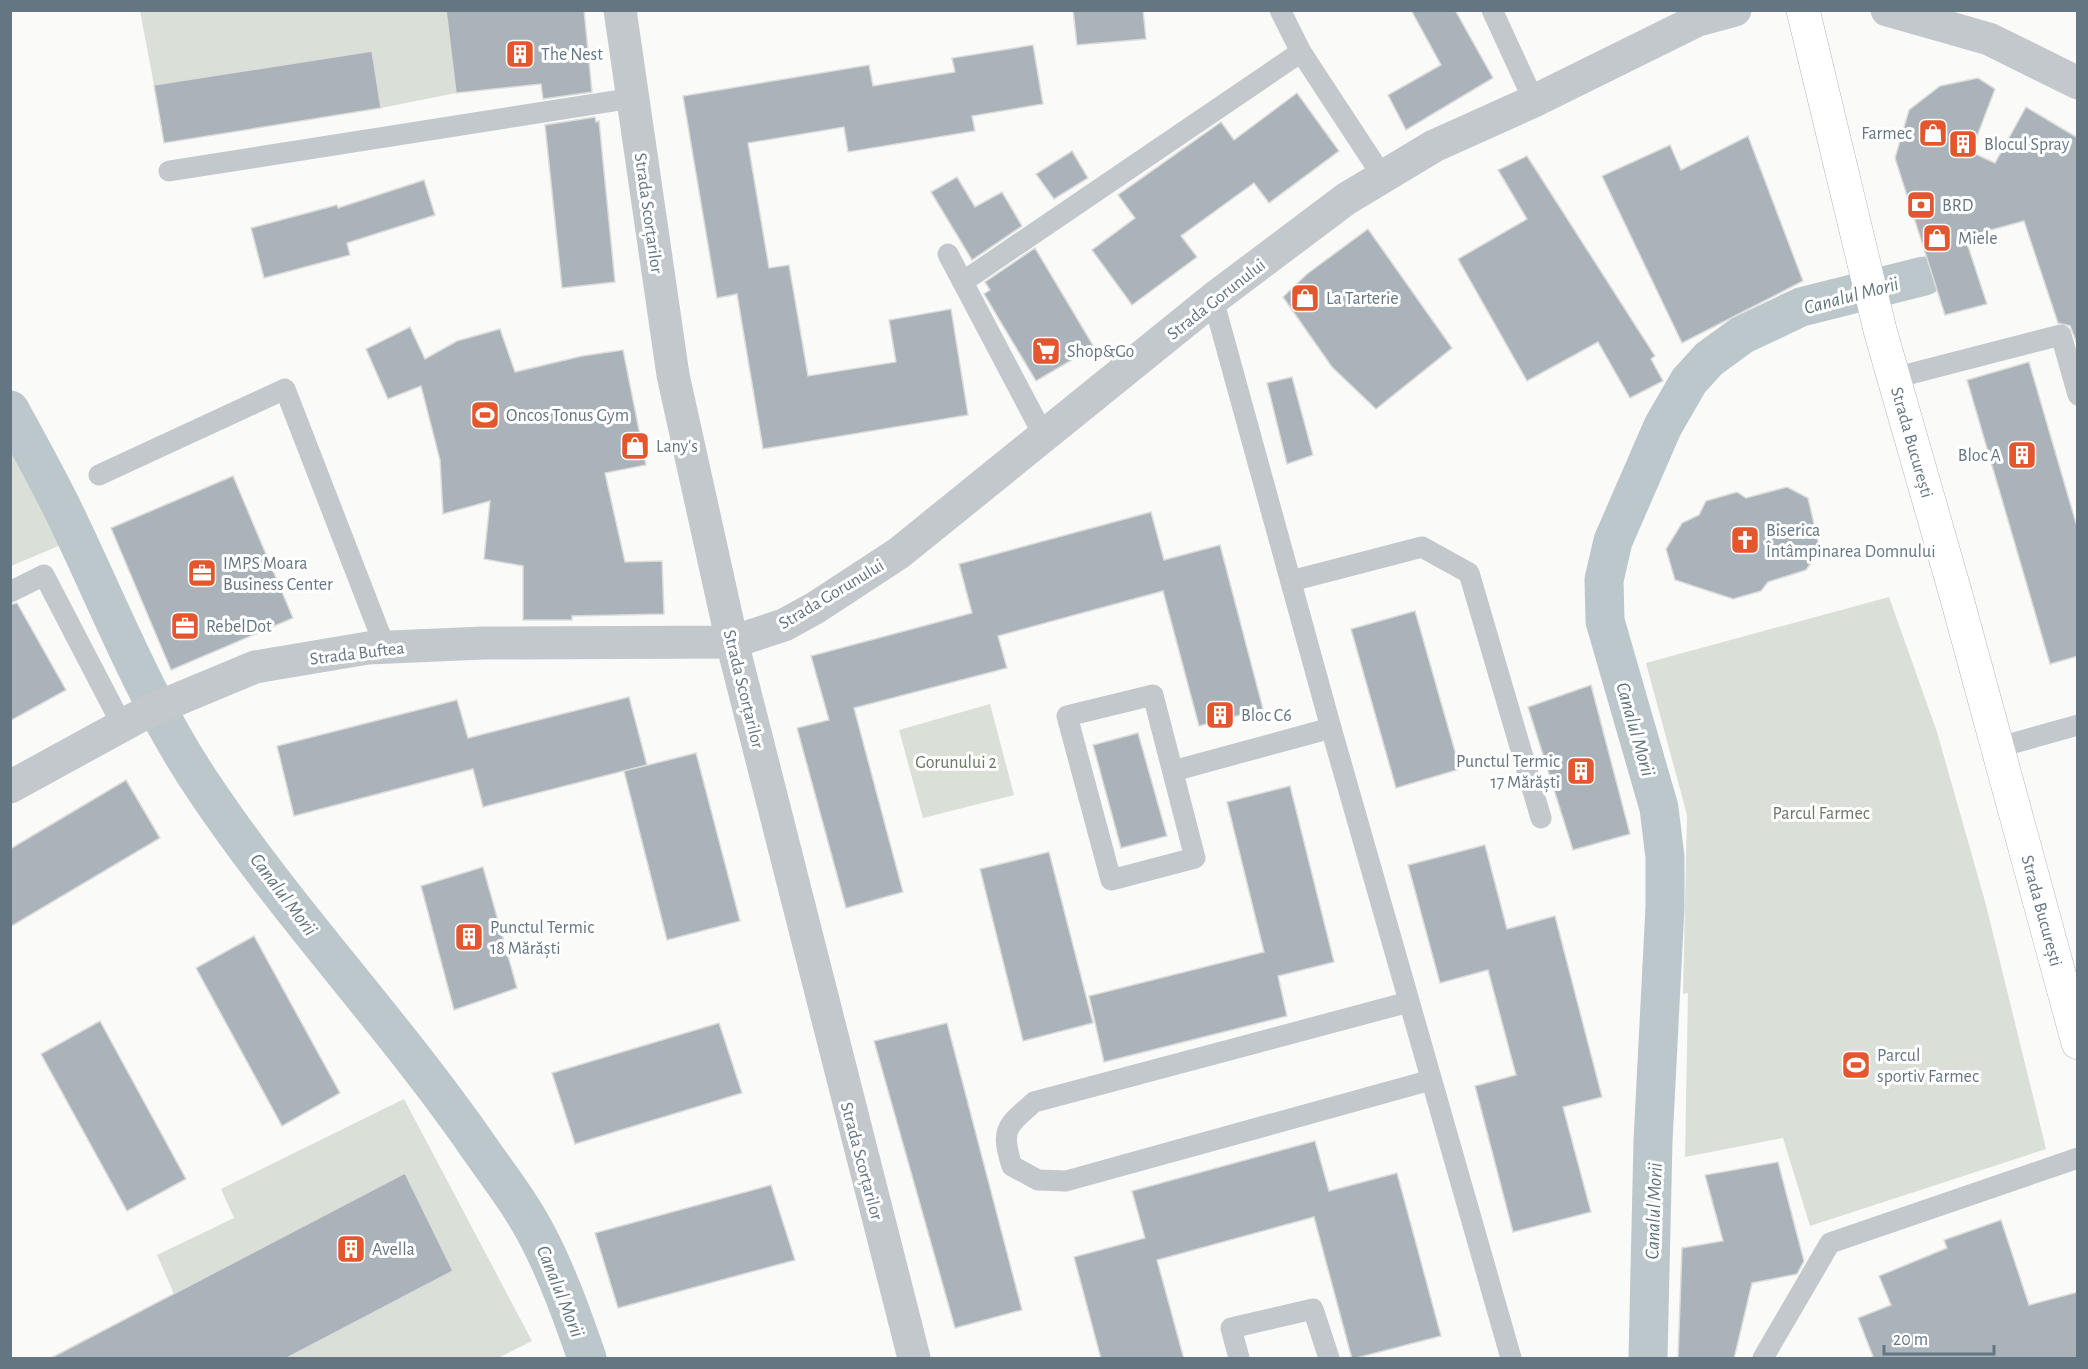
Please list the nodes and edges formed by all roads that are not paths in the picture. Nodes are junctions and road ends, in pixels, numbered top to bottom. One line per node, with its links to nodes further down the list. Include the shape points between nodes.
1 (620, 10): 10 (street, Strada Scorțarilor)
2 (1280, 10): 8 (lane)
3 (1492, 10): 11 (lane)
4 (1735, 10): 7 (street, Strada Gorunului)
5 (1803, 10): 17 (main road, Strada București)
6 (1887, 10): 9 (street, via 1989,39)
7 (1697, 15): 11 (street, Strada Gorunului)
8 (1301, 52): 13 (lane); 15 (lane)
9 (2078, 83)
10 (633, 98): 12 (lane); 23 (street, Strada Scorțarilor, via 673,375)
11 (1534, 101): 13 (street, Strada Gorunului, via 1434,146)
12 (169, 171)
13 (1383, 177): 16 (street, Strada Gorunului, via 1346,199)
14 (948, 254): 15 (lane)
15 (964, 281): 19 (lane)
16 (1213, 299): 19 (street, Strada Gorunului); 21 (lane)
17 (1894, 378): 18 (lane, via 2061,334); 28 (main road, Strada București)
18 (2078, 395)
19 (1044, 436): 23 (street, Strada Gorunului, via 880,565 783,625)
20 (99, 475): 24 (lane, via 285,389)
21 (1291, 581): 27 (lane); 31 (lane, via 1422,547 1469,573)
22 (10, 592): 25 (lane, via 44,575)
23 (732, 642): 24 (street, Strada Buftea); 37 (street, Strada Scorțarilor)
24 (385, 647): 25 (street, Strada Buftea, via 255,667)
25 (122, 725): 30 (street, Strada Buftea)
26 (2078, 725): 28 (lane)
27 (1331, 728): 29 (lane); 32 (lane)
28 (1996, 748): 33 (main road, Strada București)
29 (1173, 771): 29 (lane, via 1195,858 1111,880 1067,716 1153,695)
30 (10, 787)
31 (1541, 818)
32 (1409, 1002): 34 (lane); 34 (lane, via 1034,1102 1010,1124 1005,1143 1012,1166 1038,1180 1066,1181)
33 (2078, 1043)
34 (1431, 1080): 36 (lane)
35 (2078, 1158): 40 (lane, via 1830,1243)
36 (1508, 1358)
37 (914, 1359)
38 (1239, 1359): 39 (lane, via 1231,1328 1313,1309)
39 (1329, 1359)
40 (1763, 1359)

